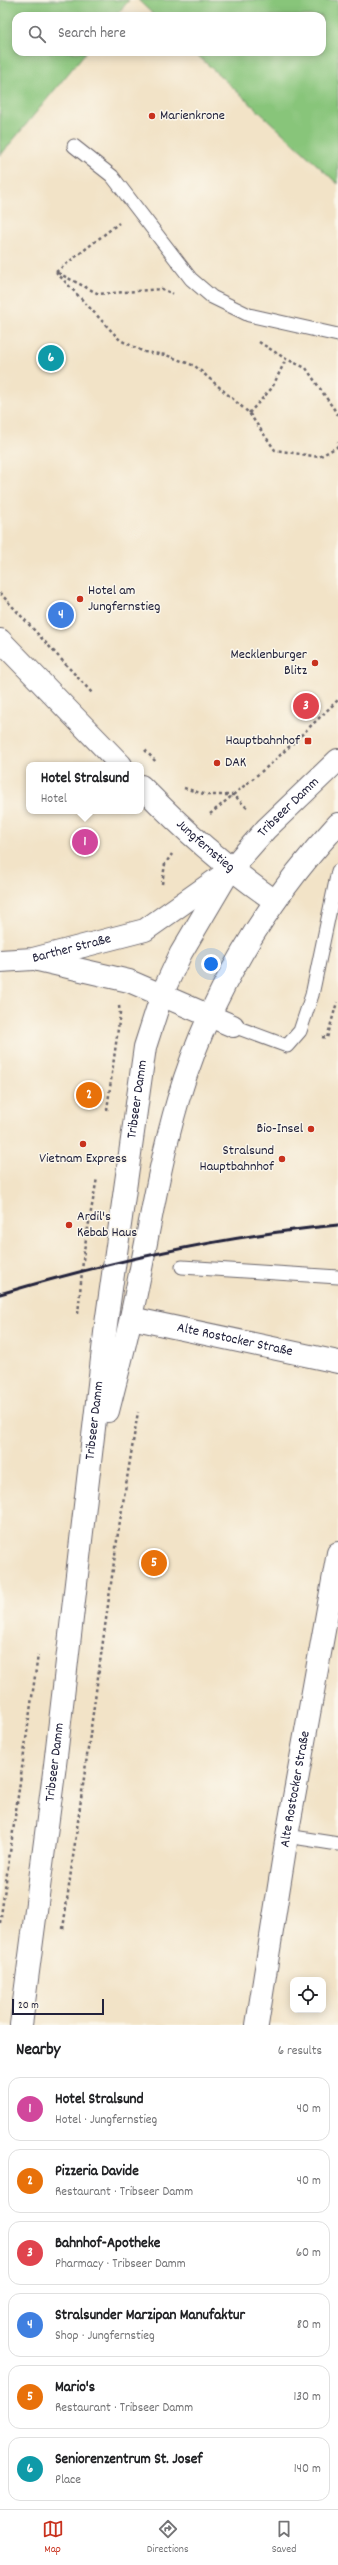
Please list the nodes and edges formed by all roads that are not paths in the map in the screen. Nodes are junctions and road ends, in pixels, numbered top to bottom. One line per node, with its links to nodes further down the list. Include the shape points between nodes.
1 (74, 146): 2 (lane, via 112,176 191,279 212,297 249,315)
2 (338, 336)
3 (0, 640): 5 (main road)
4 (338, 760): 8 (main road, Tribseer Damm, via 266,829)
5 (118, 762)
6 (144, 789): 8 (main road, Jungfernstieg, via 190,836)
7 (338, 824): 10 (main road, Tribseer Damm)
8 (230, 870): 10 (main road, Jungfernstieg); 11 (main road, Barther Straße, via 145,930); 13 (main road, Tribseer Damm, via 181,953)
9 (338, 871): 15 (lane, via 312,995 300,1031 288,1046)
10 (275, 901): 14 (main road, Tribseer Damm, via 244,950)
11 (33, 959): 12 (main road); 13 (main road, Barther Straße, via 129,981)
12 (0, 961)
13 (162, 994): 14 (main road, Barther Straße); 20 (main road, Tribseer Damm, via 145,1047 106,1324)
14 (211, 1016): 15 (main road, Barther Straße); 18 (main road, Tribseer Damm, via 178,1098 163,1153)
15 (233, 1026)
16 (182, 1267): 17 (lane)
17 (338, 1277)
18 (131, 1318): 19 (main road, Alte Rostocker Straße); 20 (main road, Tribseer Damm)
19 (338, 1362)
20 (86, 1500): 24 (main road, Tribseer Damm)
21 (338, 1553): 22 (main road, Alte Rostocker Straße)
22 (287, 1836): 23 (lane); 25 (main road, Alte Rostocker Straße)
23 (338, 1844)
24 (21, 2025)
25 (257, 2025)

